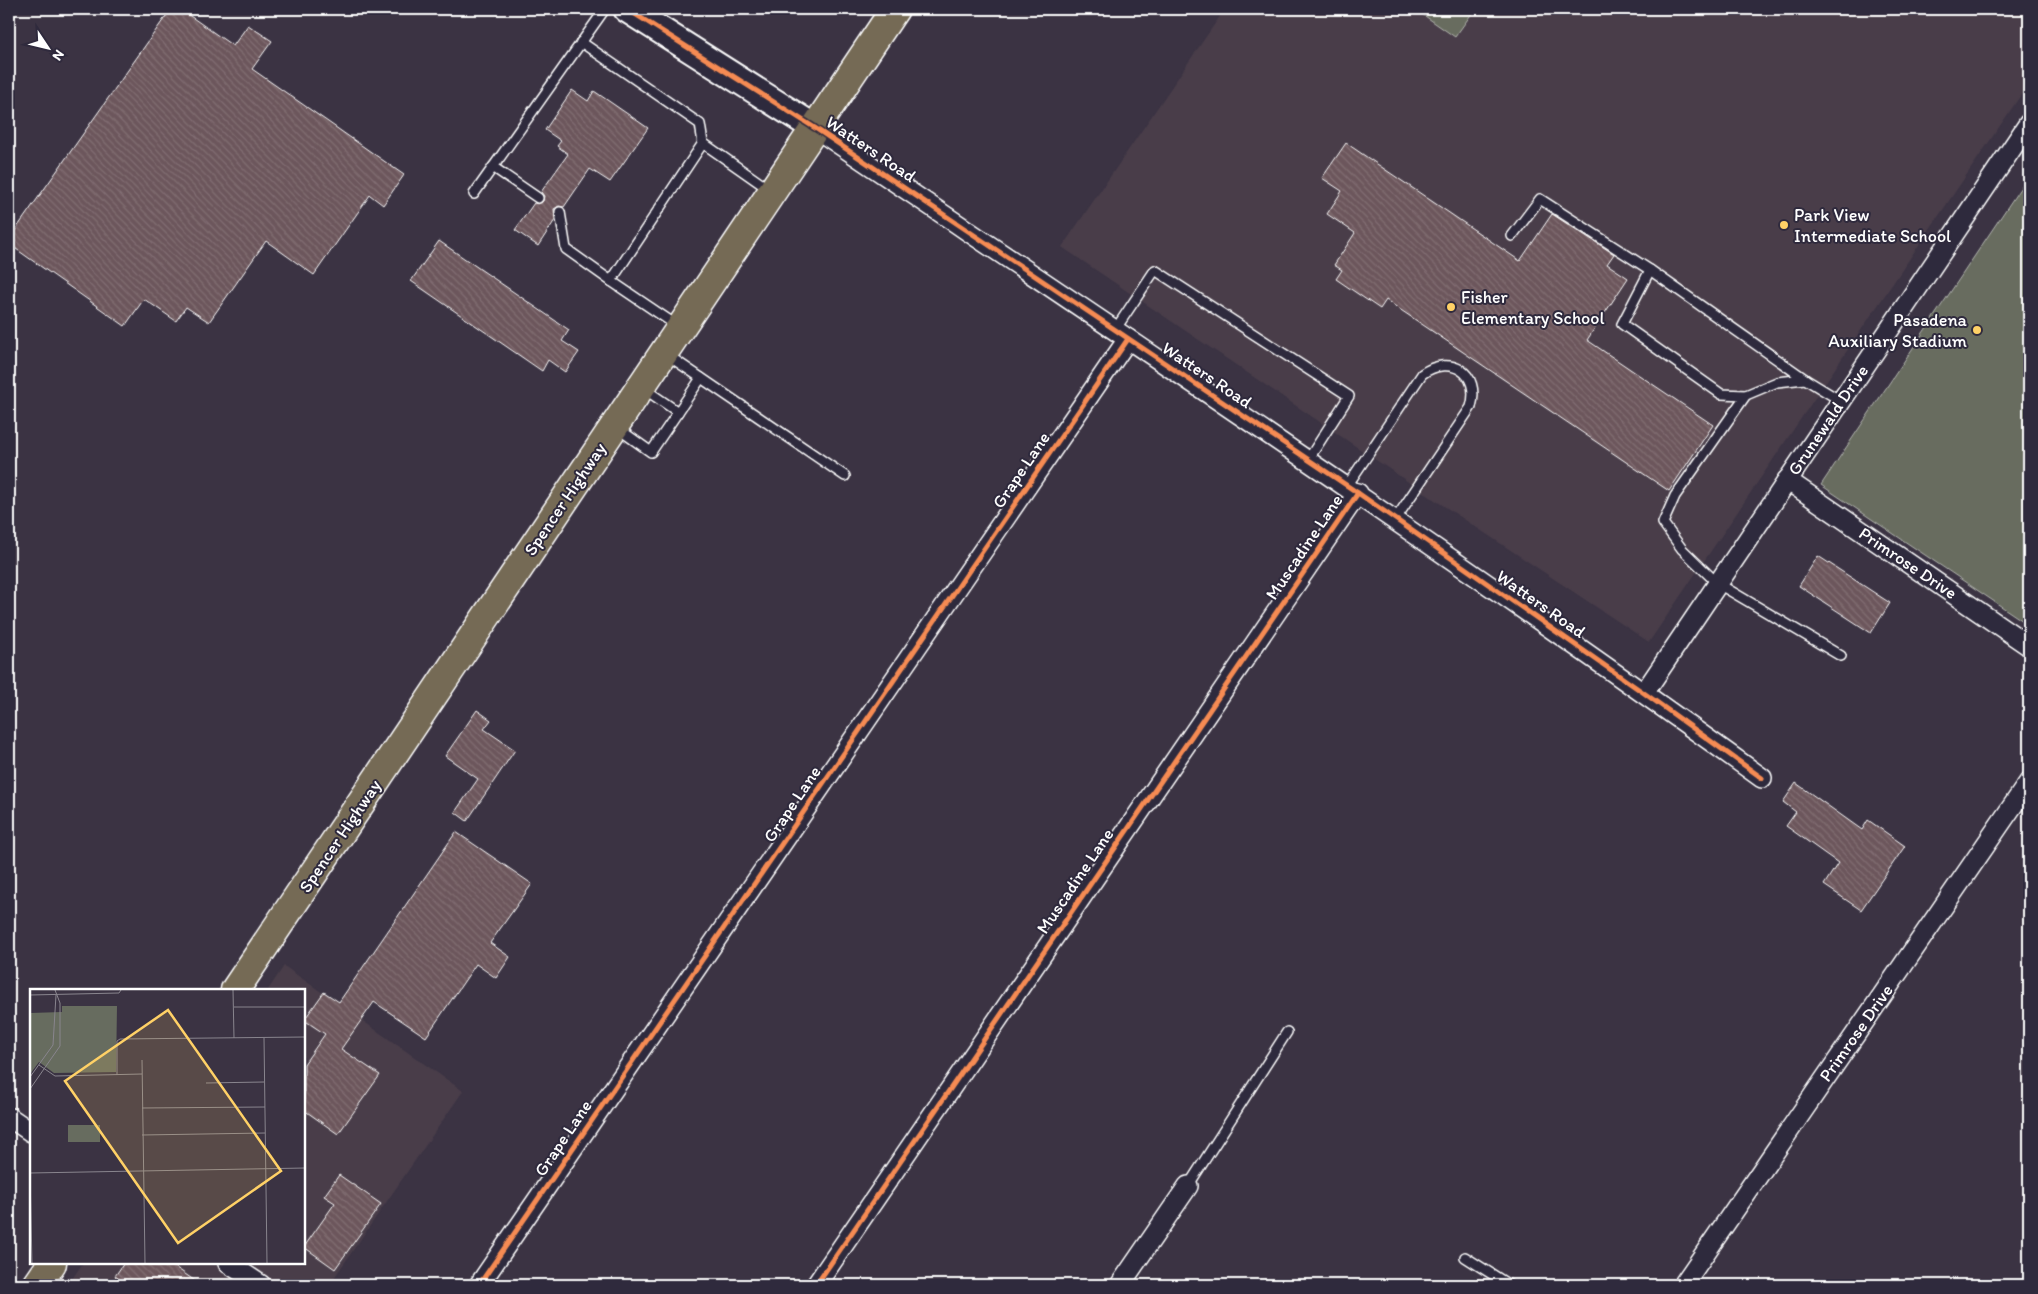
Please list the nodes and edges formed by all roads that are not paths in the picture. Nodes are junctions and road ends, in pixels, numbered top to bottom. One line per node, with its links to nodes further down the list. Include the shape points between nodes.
1 (605, 9): 4 (lane)
2 (627, 9): 6 (street, Watters Road)
3 (895, 9): 6 (main road, Spencer Highway)
4 (582, 42): 7 (lane, via 700,124); 8 (lane)
5 (2029, 123): 23 (street, Grunewald Drive)
6 (815, 128): 9 (main road, Spencer Highway); 17 (street, Watters Road)
7 (703, 143): 9 (lane); 15 (lane)
8 (493, 167): 10 (lane); 11 (lane)
9 (772, 192): 16 (main road, Spencer Highway)
10 (474, 194)
11 (538, 198)
12 (560, 212): 15 (lane, via 566,249)
13 (1512, 236): 14 (lane, via 1540,199)
14 (1650, 270): 20 (lane); 22 (lane, via 1622,324 1721,394)
15 (611, 281): 16 (lane)
16 (681, 328): 18 (main road, Spencer Highway)
17 (1122, 335): 26 (street, Watters Road); 26 (lane, via 1154,270 1349,396); 47 (street, Grape Lane)
18 (664, 352): 19 (lane); 21 (main road, Spencer Highway)
19 (701, 378): 24 (lane); 27 (lane)
20 (1805, 379): 22 (lane, via 1777,382); 23 (lane)
21 (641, 387): 24 (lane); 25 (main road, Spencer Highway)
22 (1746, 395): 31 (lane, via 1675,496 1663,523 1682,549)
23 (1841, 401): 28 (street, Grunewald Drive)
24 (678, 412): 25 (lane, via 651,452)
25 (614, 426): 37 (main road, Spencer Highway)
26 (1308, 460): 29 (street, Watters Road)
27 (845, 476)
28 (1787, 480): 31 (street, Grunewald Drive); 32 (street, Primrose Drive)
29 (1352, 490): 30 (street, Watters Road); 30 (lane, via 1422,374 1438,365 1448,365 1464,372 1473,388 1471,407); 48 (street, Muscadine Lane)
30 (1395, 520): 34 (street, Watters Road)
31 (1717, 583): 33 (lane); 34 (street, Grunewald Drive)
32 (2029, 646)
33 (1841, 656)
34 (1644, 692): 35 (street, Watters Road)
35 (1762, 778)
36 (2029, 782): 51 (street, Primrose Drive)
37 (236, 989)
38 (1287, 1032): 41 (lane)
39 (9, 1116): 40 (street)
40 (30, 1131)
41 (1188, 1186): 49 (street)
42 (1465, 1257): 50 (lane)
43 (51, 1264): 45 (main road)
44 (230, 1264): 46 (street)
45 (36, 1285)
46 (261, 1285)
47 (479, 1285)
48 (816, 1285)
49 (1120, 1285)
50 (1510, 1285)
51 (1683, 1285)

